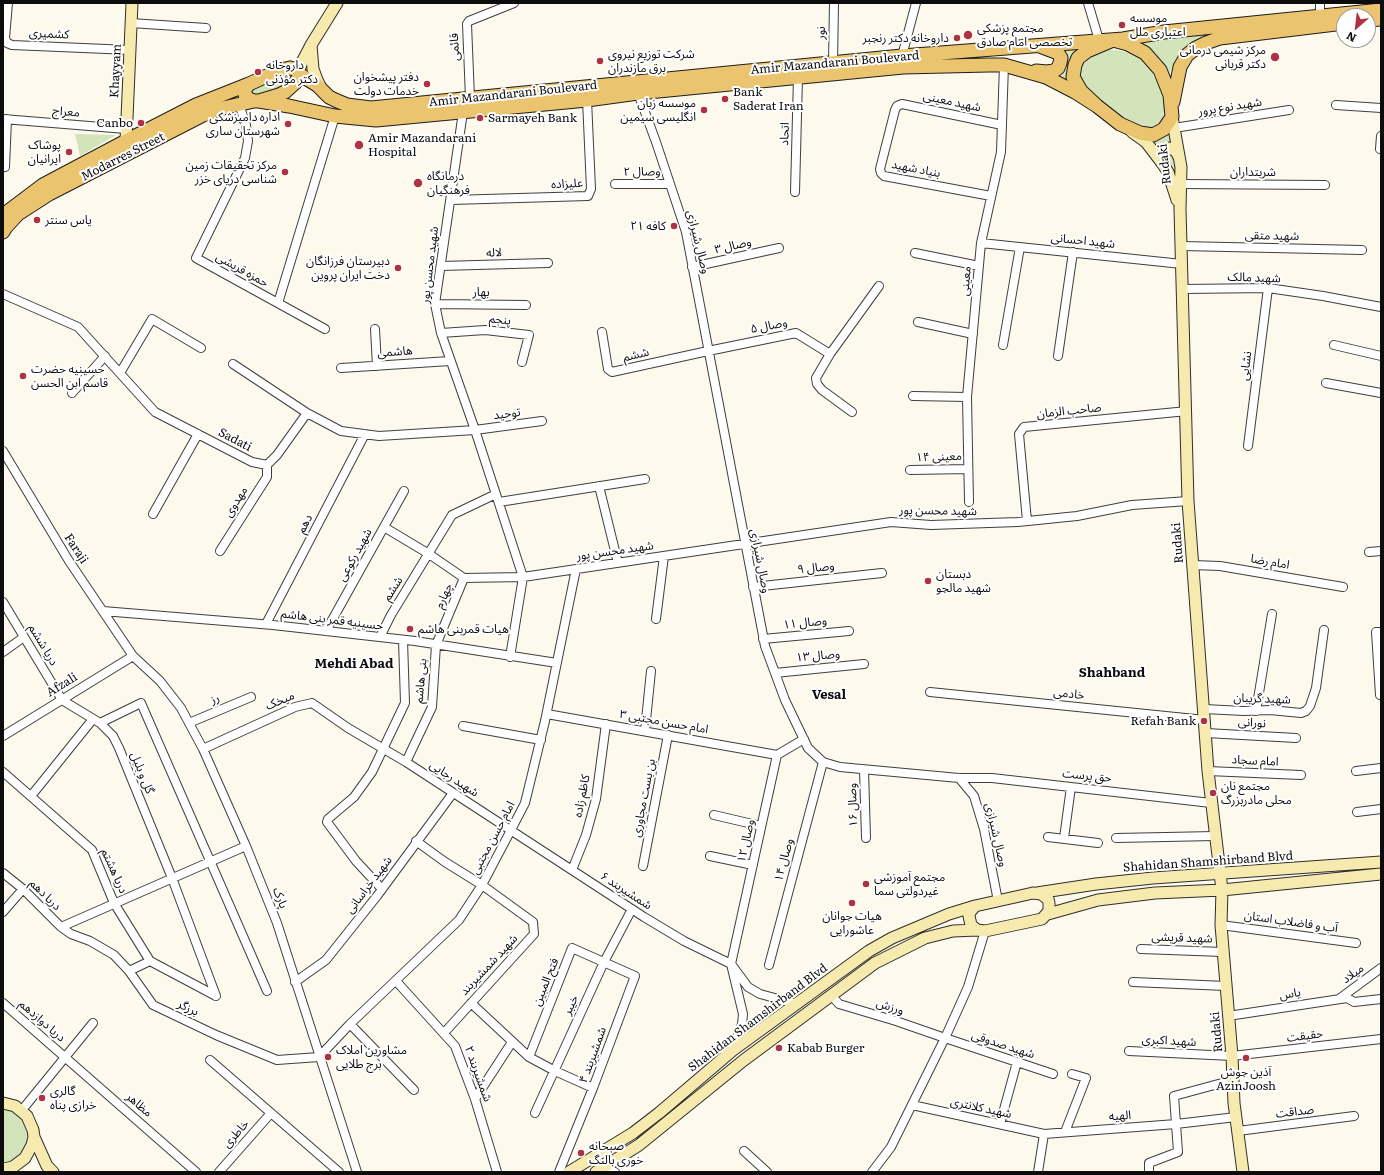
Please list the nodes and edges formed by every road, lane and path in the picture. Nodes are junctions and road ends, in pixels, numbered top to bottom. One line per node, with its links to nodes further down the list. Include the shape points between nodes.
1 (8, 3): 17 (street, کشمیری, via 5,38 12,45)
2 (132, 3): 10 (main road, Khayyam)
3 (338, 3): 15 (main road)
4 (514, 3): 27 (street, قائمی, via 467,24)
5 (834, 3): 19 (street, نور)
6 (916, 3): 18 (street)
7 (1088, 3): 13 (street)
8 (1320, 9): 9 (main road, Amir Mazandarani Boulevard); 14 (main road, Amir Mazandarani Boulevard)
9 (1381, 10)
10 (131, 23): 12 (street); 17 (main road, Khayyam)
11 (1336, 24): 39 (main road, via 1220,38 1196,48 1187,54 1180,67)
12 (206, 28)
13 (1099, 40): 14 (main road, Amir Mazandarani Boulevard); 16 (main road, Amir Mazandarani Boulevard)
14 (1112, 40): 33 (main road, via 1087,51 1078,58 1075,65 1073,76 1081,91); 39 (main road, via 1145,52 1153,61 1160,70 1170,95)
15 (311, 45): 22 (main road); 26 (main road, via 313,69)
16 (1036, 45): 18 (main road, Amir Mazandarani Boulevard); 21 (main road, via 1058,53 1061,58 1058,68 1047,72)
17 (130, 50): 43 (main road, Khayyam)
18 (902, 56): 19 (main road, Amir Mazandarani Boulevard)
19 (833, 63): 27 (main road, Amir Mazandarani Boulevard)
20 (1004, 65): 21 (main road, Amir Mazandarani Boulevard); 23 (main road, Amir Mazandarani Boulevard, via 903,67); 42 (street, معینی)
21 (1024, 70): 33 (main road, Amir Mazandarani Boulevard, via 1046,77)
22 (298, 72): 24 (main road, Modarres Street, via 290,68 280,70); 26 (main road, Amir Mazandarani Boulevard); 29 (main road, via 290,89)
23 (798, 77): 25 (main road, Amir Mazandarani Boulevard); 53 (street, اتحاد)
24 (249, 84): 29 (main road, via 245,88 245,95 248,99); 43 (main road, Modarres Street)
25 (638, 93): 28 (main road, Amir Mazandarani Boulevard); 50 (street, وصال شیرازی)
26 (326, 94): 27 (main road, Amir Mazandarani Boulevard, via 347,105 371,108); 36 (main road, via 316,104)
27 (470, 98)
28 (587, 100): 37 (main road, Amir Mazandarani Boulevard); 55 (street, علیزاده, via 591,189 588,196)
29 (256, 101): 30 (main road, Modarres Street); 36 (main road, Amir Mazandarani Boulevard)
30 (239, 104): 57 (main road, Modarres Street, via 203,115 49,194); 74 (street, حمزه قریشی, via 248,141 245,158 196,258)
31 (1336, 105): 34 (street)
32 (897, 106): 42 (street, شهید معینی, via 902,104); 54 (street, بنیاد شهید, via 880,169 884,176)
33 (1097, 106): 41 (main road)
34 (1381, 108)
35 (1290, 110): 39 (street, شهید نوع پرور)
36 (320, 112): 38 (main road, Amir Mazandarani Boulevard)
37 (463, 112): 38 (main road, Amir Mazandarani Boulevard, via 376,120); 55 (street, شهید محسن پور)
38 (335, 116): 74 (street)
39 (1172, 117): 41 (main road, via 1164,129 1154,135 1140,133); 46 (main road, Rudaki)
40 (5, 119): 43 (street, معراج); 48 (street)
41 (1120, 124): 47 (main road, Rudaki, via 1146,142)
42 (1002, 125): 54 (street, معینی, via 1001,152)
43 (126, 135): 57 (main road, Modarres Street, via 43,185)
44 (1381, 136): 45 (street)
45 (1380, 149)
46 (1179, 157): 47 (main road, via 1176,151 1165,149 1161,153); 51 (main road, Rudaki)
47 (1162, 163): 56 (main road, Rudaki, via 1168,172)
48 (5, 167)
49 (615, 184): 50 (street, وصال ۲)
50 (669, 184): 69 (street, وصال شیرازی, via 686,232)
51 (1180, 184): 52 (street, شربتداران); 56 (main road, Rudaki)
52 (1325, 185)
53 (795, 192)
54 (991, 196): 58 (street, معینی)
55 (451, 200): 67 (street, شهید محسن پور)
56 (1180, 208): 59 (main road, Rudaki)
57 (4, 226)
58 (981, 243): 60 (street, شهید احسانی); 68 (street, معینی)
59 (1182, 246): 62 (street, شهید متقی); 66 (main road, Rudaki)
60 (1020, 247): 63 (street, شهید احسانی); 84 (street)
61 (779, 248): 69 (street, وصال ۳)
62 (1362, 250)
63 (1073, 252): 66 (street, شهید احسانی); 90 (street)
64 (915, 253): 68 (street)
65 (548, 263): 67 (street, لاله)
66 (1182, 264): 72 (main road, Rudaki)
67 (441, 266): 75 (street, شهید محسن پور)
68 (979, 266): 83 (street, معینی)
69 (692, 267): 87 (street, وصال شیرازی)
70 (879, 286): 88 (street)
71 (1268, 288): 72 (street, شهید مالک); 77 (street, شهید مالک); 110 (street, نشایی)
72 (1183, 289): 103 (main road, Rudaki)
73 (3, 294): 89 (street, Sadati, via 78,327)
74 (278, 303): 79 (street, حمزه قریشی)
75 (435, 304): 76 (street, بهار); 82 (street, شهید محسن پور)
76 (526, 305)
77 (1381, 307)
78 (918, 322): 83 (street)
79 (325, 329)
80 (375, 329): 95 (street)
81 (602, 332): 87 (street, ششم, via 608,369 612,372)
82 (440, 333): 92 (street, شهید محسن پور); 93 (street, پنجم, via 485,330 529,335)
83 (972, 334): 102 (street, معینی)
84 (1003, 345)
85 (1334, 346): 91 (street)
86 (200, 348): 97 (street, via 152,319)
87 (708, 351): 88 (street, وصال ۵, via 796,333); 124 (street, وصال شیرازی)
88 (830, 354): 104 (street, via 816,378 817,384)
89 (105, 356): 97 (street, Sadati); 99 (street)
90 (1058, 356)
91 (1381, 356)
92 (450, 361): 95 (street, هاشمی); 107 (street, شهید محسن پور)
93 (522, 362)
94 (233, 364): 105 (street)
95 (378, 366): 96 (street, هاشمی)
96 (341, 368)
97 (120, 373): 108 (street, Sadati, via 155,412)
98 (1326, 383): 100 (street)
99 (72, 393)
100 (1381, 393)
101 (913, 396): 102 (street)
102 (966, 397): 113 (street, معینی)
103 (1187, 411): 119 (main road, Rudaki); 122 (street, صاحب الزمان, via 1024,427 1019,434)
104 (852, 412)
105 (307, 413): 109 (street, via 341,431); 112 (street)
106 (542, 421): 107 (street, توحید)
107 (476, 430): 109 (street, via 379,436); 118 (street, شهید محسن پور)
108 (198, 434): 112 (street, Sadati, via 252,462); 121 (street)
109 (365, 434): 142 (street, دهم)
110 (1248, 446)
111 (3, 451): 139 (street, Faraji, via 68,561)
112 (267, 465): 125 (street, مهدوی, via 267,477)
113 (968, 469): 114 (street, معینی ۱۴); 120 (street, معینی)
114 (910, 470)
115 (645, 479): 116 (street, ششم)
116 (599, 486): 118 (street, ششم); 130 (street)
117 (404, 491): 123 (street, شهید رکوعی)
118 (498, 498): 128 (street, ششم, via 452,515); 134 (street, شهید محسن پور)
119 (1188, 501): 122 (street, شهید محسن پور, via 1132,505 1077,516); 131 (main road, Rudaki)
120 (969, 502)
121 (153, 514)
122 (1027, 521): 124 (street, شهید محسن پور, via 931,525 890,522)
123 (384, 527): 128 (street); 145 (street, شهید رکوعی)
124 (745, 544): 129 (street, شهید محسن پور); 136 (street, وصال شیرازی)
125 (220, 550)
126 (1381, 551): 127 (street)
127 (1369, 552)
128 (429, 554): 135 (street); 147 (street, ششم)
129 (664, 556): 130 (street, شهید محسن پور); 141 (street)
130 (618, 563): 132 (street, شهید محسن پور)
131 (1193, 566): 137 (street, امام رضا, via 1220,566); 165 (main road, Rudaki)
132 (576, 569): 134 (street, شهید محسن پور); 155 (street, امام حسن مجتبی)
133 (882, 573): 136 (street, وصال ۹)
134 (523, 577): 135 (street); 154 (street)
135 (464, 578): 151 (street, چهارم)
136 (753, 587): 149 (street, وصال شیرازی)
137 (1343, 587)
138 (3, 602): 148 (street, دریا ششم)
139 (103, 611): 142 (street, حسینیه قمر بنی هاشم); 153 (street, Faraji)
140 (1272, 614): 163 (street)
141 (656, 619)
142 (266, 624): 145 (street, حسینیه قمر بنی هاشم)
143 (849, 630): 149 (street, وصال ۱۱)
144 (1324, 630): 163 (street, شهید گریبان, via 1316,688 1310,706 1301,713)
145 (326, 631): 147 (street, حسینیه قمر بنی هاشم)
146 (1381, 632): 160 (street, via 1376,632)
147 (380, 637): 150 (street, حسینیه قمر بنی هاشم)
148 (24, 638): 152 (street); 162 (street, دریا ششم)
149 (763, 639): 158 (street, وصال شیرازی)
150 (403, 640): 151 (street, حسینیه قمر بنی هاشم); 177 (street, via 405,703)
151 (436, 645): 154 (street, حسینیه قمر بنی هاشم); 180 (street, بنی هاشم, via 432,707)
152 (3, 652)
153 (133, 656): 162 (street, Afzali); 167 (street, پارک, via 160,681)
154 (510, 656): 155 (street, حسینیه قمر بنی هاشم)
155 (557, 663): 164 (street, امام حسن مجتبی)
156 (864, 664): 158 (street, وصال ۱۳)
157 (651, 672): 170 (street)
158 (774, 673): 175 (street, وصال شیرازی)
159 (930, 692): 165 (street, خادمی)
160 (1380, 695)
161 (251, 697): 167 (street, رز)
162 (62, 700): 166 (street, گل و بلبل); 173 (street, Afzali)
163 (1256, 711): 165 (street, شهید گریبان)
164 (547, 714): 168 (street, امام حسن مجتبی ۳); 176 (street, امام حسن مجتبی)
165 (1205, 715): 171 (main road, Rudaki)
166 (96, 721): 191 (street); 207 (street, via 141,703); 215 (street, گل و بلبل, via 113,736 119,748)
167 (189, 723): 178 (street, پارک)
168 (606, 724): 170 (street, امام حسن مجتبی ۳); 211 (street, کاظم زاده, via 596,799 586,835)
169 (463, 726): 176 (street)
170 (645, 730): 172 (street, امام حسن مجتبی ۳)
171 (1206, 733): 174 (street, نورانی); 184 (main road, Rudaki)
172 (668, 735): 179 (street, امام حسن مجتبی ۳); 210 (street, بن بست مجاوری)
173 (3, 736)
174 (1296, 738)
175 (804, 739): 179 (street); 181 (street, وصال شیرازی, via 808,748)
176 (541, 740): 197 (street, امام حسن مجتبی, via 525,803)
177 (384, 748): 178 (street, میخک, via 348,728 312,703 308,703); 180 (street, شهید رجایی); 218 (street, via 372,772 354,796 327,822 356,861)
178 (202, 749): 205 (street, پارک)
179 (777, 755): 196 (street, وصال ۱۲)
180 (406, 762): 190 (street, شهید رجایی)
181 (823, 762): 183 (street, وصال شیرازی); 237 (street, وصال ۱۴)
182 (1381, 768): 185 (street)
183 (864, 770): 188 (street, وصال شیرازی); 200 (street, وصال ۱۶)
184 (1208, 771): 187 (street, امام سجاد); 192 (main road, Rudaki)
185 (1356, 771)
186 (3, 772): 191 (street, دریا هشتم)
187 (1302, 775)
188 (959, 778): 189 (street, حق پرست, via 992,778); 221 (street, وصال شیرازی, via 974,796 984,829)
189 (1071, 787): 192 (street, حق پرست); 201 (street)
190 (453, 793): 197 (street, شهید رجایی); 203 (street, شهید خراسانی)
191 (31, 796): 222 (street, دریا هشتم, via 92,850)
192 (1211, 803): 198 (main road, Rudaki)
193 (1381, 809): 194 (street)
194 (1357, 812)
195 (714, 815): 196 (street)
196 (761, 826): 209 (street, وصال ۱۲)
197 (512, 830): 211 (street, شمشیربند ۶); 216 (street, امام حسن مجتبی)
198 (1215, 836): 202 (street); 213 (main road, Rudaki)
199 (1048, 837): 201 (street)
200 (866, 838)
201 (1064, 838): 204 (street)
202 (1116, 838)
203 (416, 841): 216 (street, شهید شمشیربند); 218 (street, شهید خراسانی)
204 (1098, 843)
205 (246, 846): 207 (street); 241 (street, پارک, via 277,923)
206 (710, 856): 209 (street)
207 (210, 862): 215 (street); 244 (street)
208 (1381, 862): 213 (main road, Shahidan Shamshirband Blvd)
209 (753, 865): 236 (street, وصال ۱۲)
210 (643, 866)
211 (572, 870): 224 (street, شمشیربند ۶)
212 (3, 873): 217 (street, دریا دهم)
213 (1220, 874): 219 (main road, Rudaki); 220 (main road, Shahidan Shamshirband Blvd, via 1153,878)
214 (1381, 874): 219 (main road)
215 (172, 878): 222 (street); 234 (street, گل و بلبل, via 216,996)
216 (482, 885): 240 (street, امام حسن مجتبی, via 459,920); 249 (street, شهید شمشیربند, via 533,922 534,934)
217 (23, 889): 225 (street); 228 (street, دریا دهم)
218 (382, 889): 241 (street, شهید خراسانی, via 326,960)
219 (1222, 890): 226 (main road, via 1155,893 1098,900); 227 (main road, Rudaki)
220 (1037, 893): 221 (main road, Shahidan Shamshirband Blvd); 226 (main road, via 1048,899)
221 (998, 901): 223 (main road, Shahidan Shamshirband Blvd)
222 (114, 903): 228 (street); 234 (street, دریا هشتم)
223 (976, 906): 229 (main road, via 970,912 969,921); 250 (main road, Shahidan Shamshirband Blvd, via 949,914 892,938 845,968)
224 (632, 909): 235 (street, خیبر); 236 (street, شمشیربند ۶, via 684,941)
225 (3, 912)
226 (1048, 914): 229 (main road, via 1039,920)
227 (1221, 925): 231 (street, آب و فاضلاب استان); 233 (main road, Rudaki)
228 (61, 927): 230 (street, دریا دهم)
229 (981, 931): 245 (main road, via 953,931 925,938 875,963); 255 (street, via 968,986)
230 (71, 934): 239 (street, برزگر, via 90,941 114,955)
231 (1356, 944)
232 (1141, 949): 233 (street, شهید قریشی)
233 (1223, 952): 243 (main road, Rudaki)
234 (150, 961): 239 (street)
235 (604, 962): 263 (street, فتح المبین, via 572,948); 266 (street, خیبر); 270 (street, شمشیربند ۴, via 635,976)
236 (731, 964): 250 (street, شمشیربند ۶, via 748,987 760,994); 258 (street, via 743,1014)
237 (769, 965)
238 (1381, 968): 246 (street, میلاد)
239 (129, 971): 262 (street, برزگر, via 153,1005 216,1035 277,1060)
240 (396, 981): 253 (street, امام حسن مجتبی); 254 (street, شمشیربند ۲)
241 (295, 982): 262 (street, پارک)
242 (1132, 982): 243 (street)
243 (1226, 986): 251 (main road, Rudaki)
244 (267, 991)
245 (831, 995): 255 (street, ورزش, via 839,1004); 288 (main road)
246 (1339, 999): 247 (street, یاس, via 1348,998 1354,1002); 251 (street, یاس)
247 (1381, 999)
248 (3, 1003): 261 (street, دریا دوازدهم)
249 (471, 1003): 254 (street, شهید شمشیربند); 257 (street)
250 (797, 1004): 258 (main road, Shahidan Shamshirband Blvd)
251 (1228, 1016): 260 (main road, Rudaki)
252 (93, 1023): 261 (street)
253 (350, 1024): 262 (street, امام حسن مجتبی); 271 (street)
254 (444, 1033): 272 (street, شمشیربند ۲, via 455,1046)
255 (944, 1038): 265 (street, شهید صدوقی); 274 (street)
256 (1381, 1039): 260 (street, حقیقت)
257 (512, 1042): 263 (street); 272 (street)
258 (733, 1050): 296 (main road, Shahidan Shamshirband Blvd, via 659,1113)
259 (1129, 1051): 260 (street, شهید اکبری)
260 (1232, 1056): 269 (main road, Rudaki)
261 (65, 1057): 275 (street); 290 (street, مظاهر)
262 (319, 1057): 293 (street, پارک)
263 (529, 1057): 266 (street)
264 (210, 1060): 276 (street)
265 (1017, 1062): 267 (street, شهید صدوقی); 280 (street)
266 (555, 1071): 270 (street); 277 (street, خیبر)
267 (1053, 1074)
268 (1072, 1074): 283 (street, via 1086,1078)
269 (1233, 1080): 279 (main road, Rudaki); 281 (street, via 1174,1096)
270 (593, 1088): 295 (street, شمشیربند ۴)
271 (414, 1090)
272 (476, 1099): 294 (street, شمشیربند ۲)
273 (3, 1103): 275 (main road)
274 (912, 1105): 280 (street, شهید کلانتری); 298 (street, via 891,1147)
275 (22, 1110): 285 (main road, via 31,1122)
276 (271, 1113): 291 (street, خاطری); 292 (street)
277 (535, 1113)
278 (1354, 1116): 282 (street, صداقت)
279 (1236, 1117): 281 (street, الهیه); 282 (main road, Rudaki)
280 (1000, 1124): 284 (street, شهید کلانتری)
281 (1176, 1124): 283 (street, الهیه); 300 (street, via 1178,1152 1149,1163)
282 (1238, 1131): 301 (main road, Rudaki)
283 (1065, 1132): 284 (street, الهیه)
284 (1044, 1134): 299 (street)
285 (34, 1137): 287 (main road, via 26,1158); 289 (main road, via 47,1166)
286 (744, 1151): 297 (street)
287 (8, 1170)
288 (605, 1170)
289 (53, 1172)
290 (196, 1172)
291 (218, 1172)
292 (339, 1172)
293 (357, 1172)
294 (497, 1172)
295 (559, 1172)
296 (569, 1172)
297 (767, 1172)
298 (872, 1172)
299 (1038, 1172)
300 (1149, 1172)
301 (1243, 1172)

